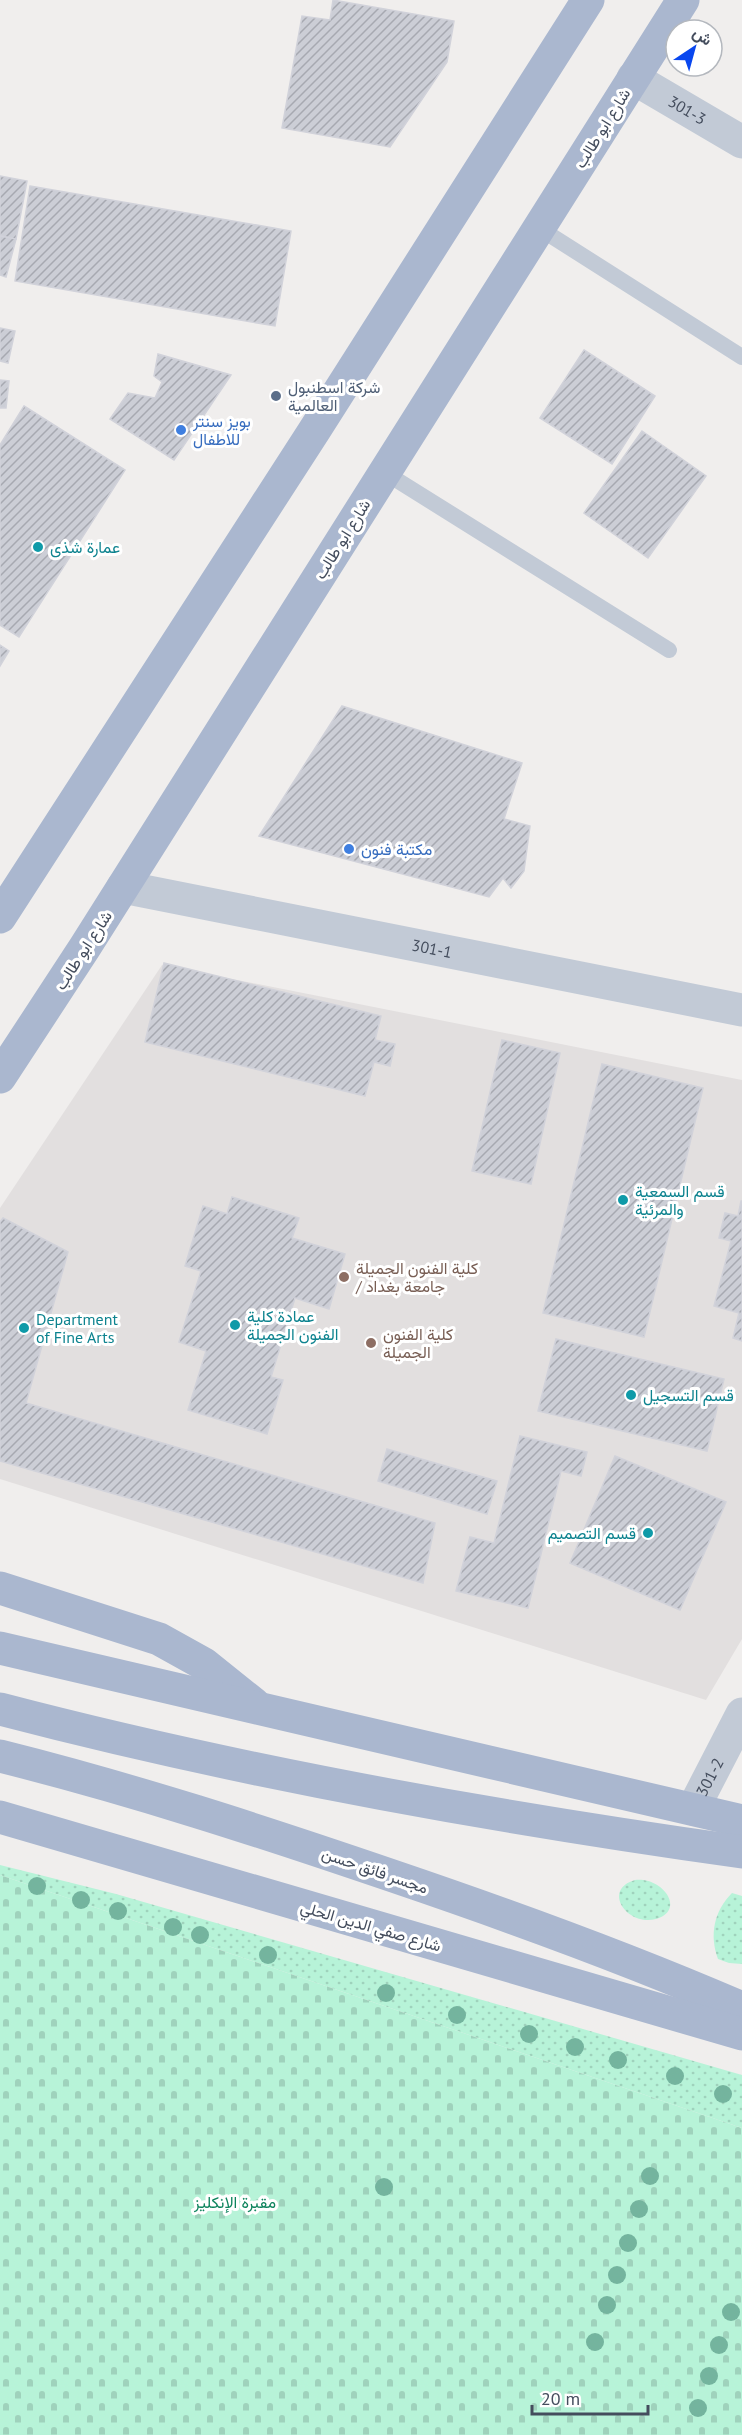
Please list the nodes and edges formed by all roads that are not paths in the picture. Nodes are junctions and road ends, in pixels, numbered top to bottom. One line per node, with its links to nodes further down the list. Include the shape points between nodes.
1 (588, 0): 10 (main road)
2 (682, 0): 3 (main road, شارع ابو طالب)
3 (633, 78): 4 (street, 301-3); 5 (main road, شارع ابو طالب)
4 (742, 142)
5 (539, 228): 6 (lane); 7 (main road, شارع ابو طالب)
6 (742, 357)
7 (384, 472): 8 (lane); 9 (main road, شارع ابو طالب)
8 (669, 650)
9 (123, 887): 11 (street, 301-1); 12 (main road, شارع ابو طالب)
10 (0, 917)
11 (742, 1010)
12 (0, 1077)
13 (0, 1588): 16 (main road, via 159,1639 204,1664)
14 (0, 1648): 16 (main road)
15 (0, 1709): 22 (main road, via 295,1778 544,1823)
16 (261, 1709): 19 (main road)
17 (742, 1714): 19 (street, 301-2)
18 (0, 1756): 23 (main road, مجسر فائق حسن, via 282,1838 518,1920)
19 (693, 1809): 21 (main road)
20 (0, 1817): 24 (main road, شارع صفي الدين الحلي)
21 (742, 1821)
22 (742, 1852)
23 (742, 2008)
24 (742, 2034)

